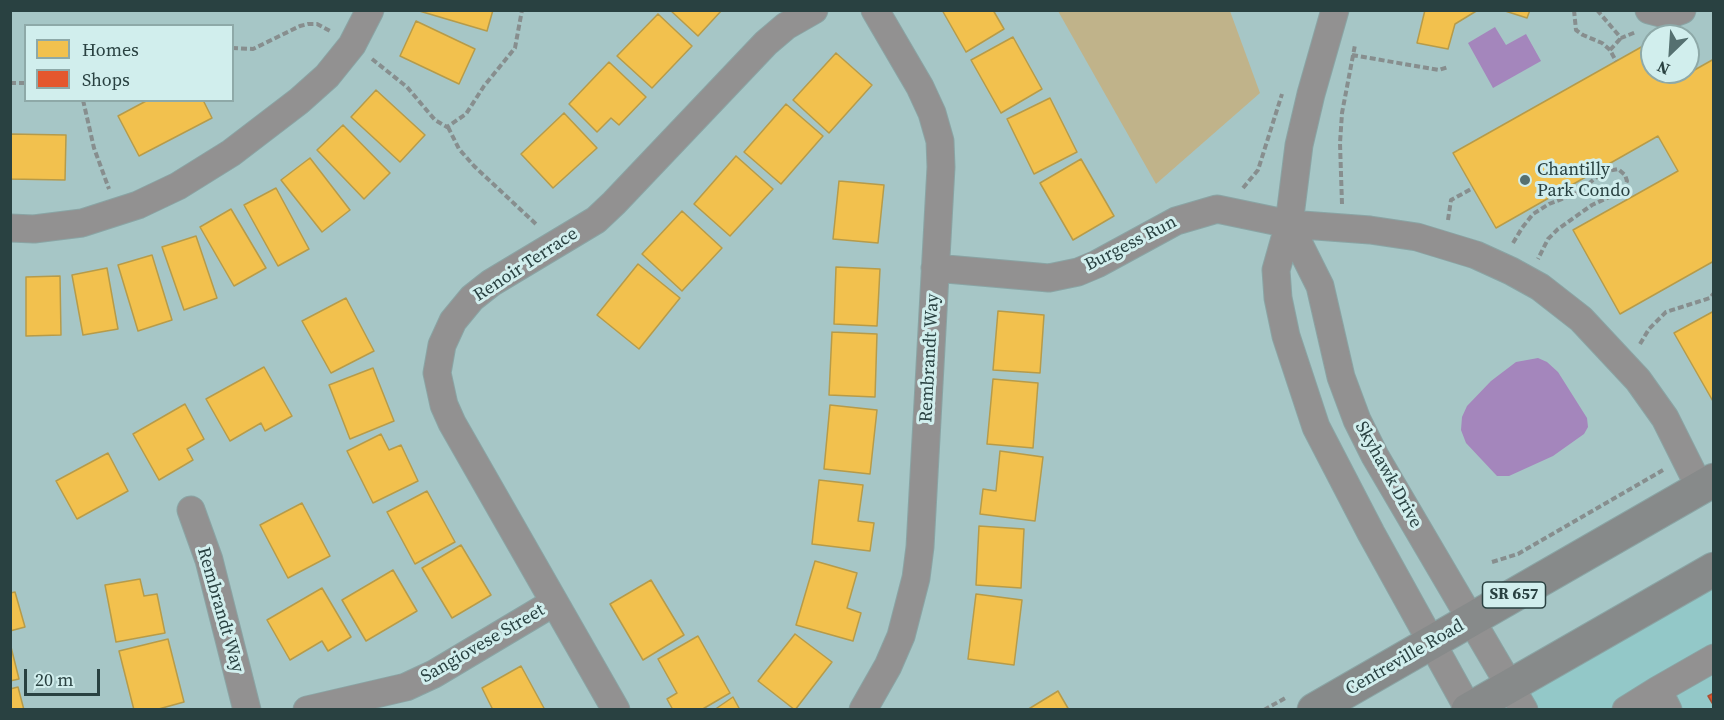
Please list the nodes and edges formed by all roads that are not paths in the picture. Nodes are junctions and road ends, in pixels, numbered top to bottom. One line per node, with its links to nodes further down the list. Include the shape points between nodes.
1 (370, 10): 8 (street, via 352,45 327,76 271,125 178,186 138,205 82,223)
2 (814, 10): 13 (street, Renoir Terrace, via 766,43 596,220 491,283 462,309 448,331 437,373 444,405)
3 (875, 10): 9 (street, Rembrandt Way, via 920,87 940,141)
4 (1335, 10): 7 (street, via 1299,145)
5 (1649, 10): 6 (street, via 1668,15)
6 (1682, 10)
7 (1289, 224): 9 (street, Burgess Run, via 1217,209 1184,218 1078,272 1049,278); 10 (street, Burgess Run, via 1417,237 1476,255 1540,287 1581,319 1638,380 1665,418 1684,457); 14 (street, Skyhawk Drive, via 1320,286 1341,377 1357,420); 15 (street, via 1276,270 1286,336 1299,378 1316,427)
8 (10, 228)
9 (935, 268): 23 (street, Rembrandt Way, via 916,578 901,636)
10 (1707, 484): 14 (main road, Centreville Road / SR 657)
11 (191, 510): 20 (street, Rembrandt Way, via 209,560)
12 (1713, 569): 17 (main road)
13 (554, 603): 21 (street, Sangiovese Street, via 406,687); 22 (street, Renoir Terrace)
14 (1471, 620): 15 (main road, Centreville Road / SR 657); 17 (street, Skyhawk Drive)
15 (1430, 642): 19 (street); 24 (main road, Centreville Road / SR 657)
16 (1713, 658): 18 (street)
17 (1517, 697): 19 (main road)
18 (1663, 700): 25 (street)
19 (1469, 709)
20 (248, 710)
21 (307, 710)
22 (616, 710)
23 (863, 710)
24 (1314, 710)
25 (1626, 710)

